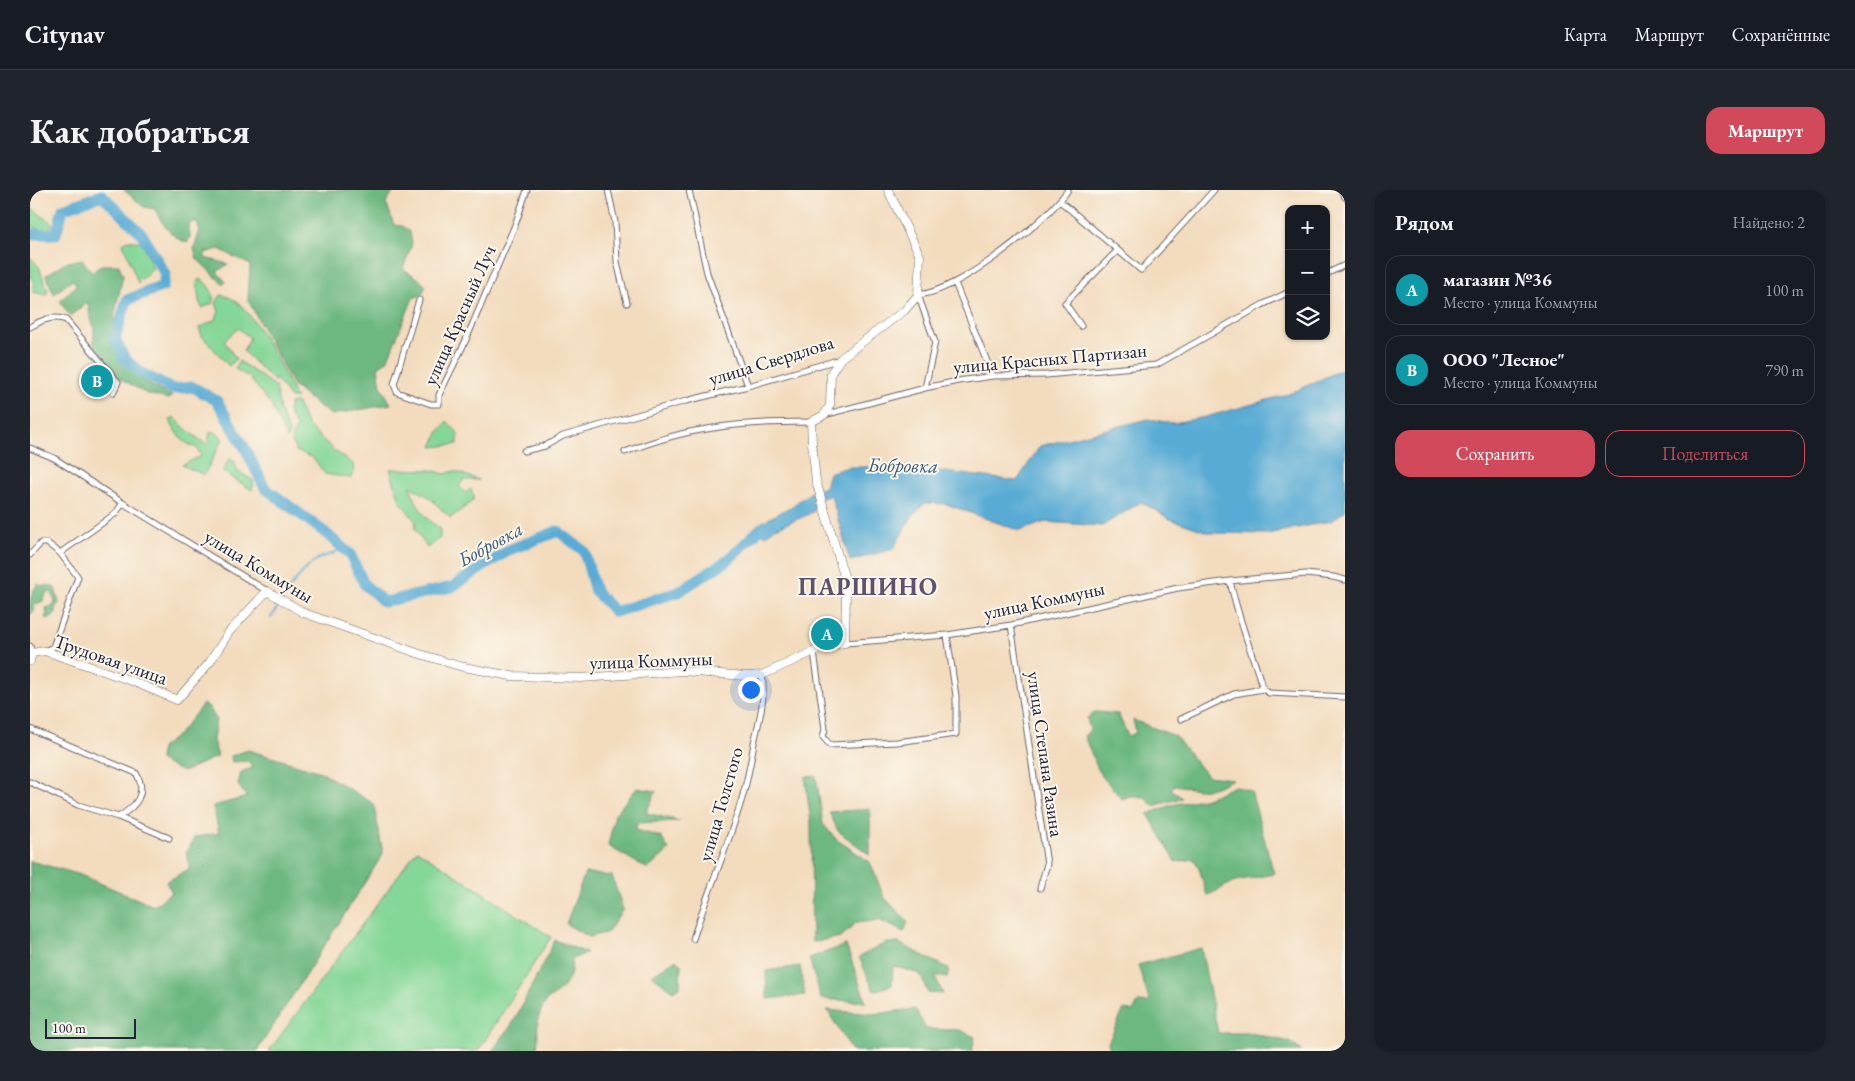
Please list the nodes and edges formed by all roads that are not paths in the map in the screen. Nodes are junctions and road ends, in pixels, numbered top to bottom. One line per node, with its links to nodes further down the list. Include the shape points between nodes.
1 (527, 190): 16 (street, улица Красный Луч, via 465,342 439,395 439,404 397,392 394,384)
2 (608, 190): 17 (street, via 615,222 617,262)
3 (689, 190): 22 (street, via 707,273)
4 (888, 190): 15 (street, via 920,256)
5 (1068, 190): 9 (street, улица Свердлова)
6 (1214, 190): 10 (street, via 1141,270)
7 (1341, 190): 8 (street)
8 (1345, 197)
9 (1060, 201): 10 (street); 13 (street, улица Свердлова, via 1005,248)
10 (1117, 251): 18 (street, via 1065,303)
11 (1345, 265): 12 (street)
12 (1330, 272)
13 (955, 283): 15 (street, улица Свердлова); 21 (street)
14 (1285, 294): 21 (street, улица Красных Партизан, via 1156,365 1046,375)
15 (918, 295): 20 (street, улица Свердлова, via 904,310); 23 (street, via 935,342)
16 (419, 300)
17 (627, 303)
18 (1081, 326)
19 (30, 327): 24 (street, via 46,319 59,317 66,320 118,382)
20 (841, 358): 22 (street, улица Свердлова); 25 (street, via 832,374 830,405)
21 (993, 376): 23 (street, улица Красных Партизан)
22 (748, 386): 28 (street, улица Свердлова, via 563,436 545,446)
23 (924, 388): 25 (street, улица Красных Партизан)
24 (113, 393)
25 (824, 415): 26 (street, улица Красных Партизан)
26 (811, 422): 29 (street, улица Красных Партизан, via 769,422 707,429); 38 (street, via 816,481 844,576)
27 (30, 448): 30 (street, улица Коммуны, via 54,458)
28 (524, 451)
29 (625, 452)
30 (124, 503): 31 (street, via 115,514); 35 (street, улица Коммуны)
31 (60, 553): 32 (street, via 47,543 41,543); 40 (street, via 78,577 53,647)
32 (30, 555)
33 (1345, 580): 34 (street, улица Коммуны, via 1306,574)
34 (1230, 581): 36 (street, улица Коммуны, via 1178,588); 44 (street, via 1236,611)
35 (267, 591): 40 (street, Трудовая улица, via 229,632 210,662 177,700); 43 (street, улица Коммуны, via 304,613 418,653 485,672 582,678 682,671)
36 (1011, 624): 37 (street, улица Коммуны); 51 (street, улица Степана Разина, via 1047,864)
37 (948, 634): 38 (street, улица Коммуны); 41 (street, via 956,696 956,734 897,742 830,745 823,738 825,729)
38 (845, 643): 41 (street, улица Коммуны, via 828,645)
39 (31, 649): 40 (street, Трудовая улица); 42 (street)
40 (45, 651)
41 (814, 652): 43 (street, улица Коммуны)
42 (30, 661)
43 (762, 675): 52 (street, улица Толстого, via 764,688 759,720 743,794)
44 (1263, 689): 45 (street, via 1269,693); 46 (street, via 1234,694)
45 (1345, 697)
46 (1181, 719)
47 (30, 729): 49 (street, via 136,773 141,782 141,795 127,812)
48 (30, 782): 49 (street, via 78,805)
49 (118, 816): 50 (street)
50 (169, 838)
51 (1040, 888)
52 (692, 939)

